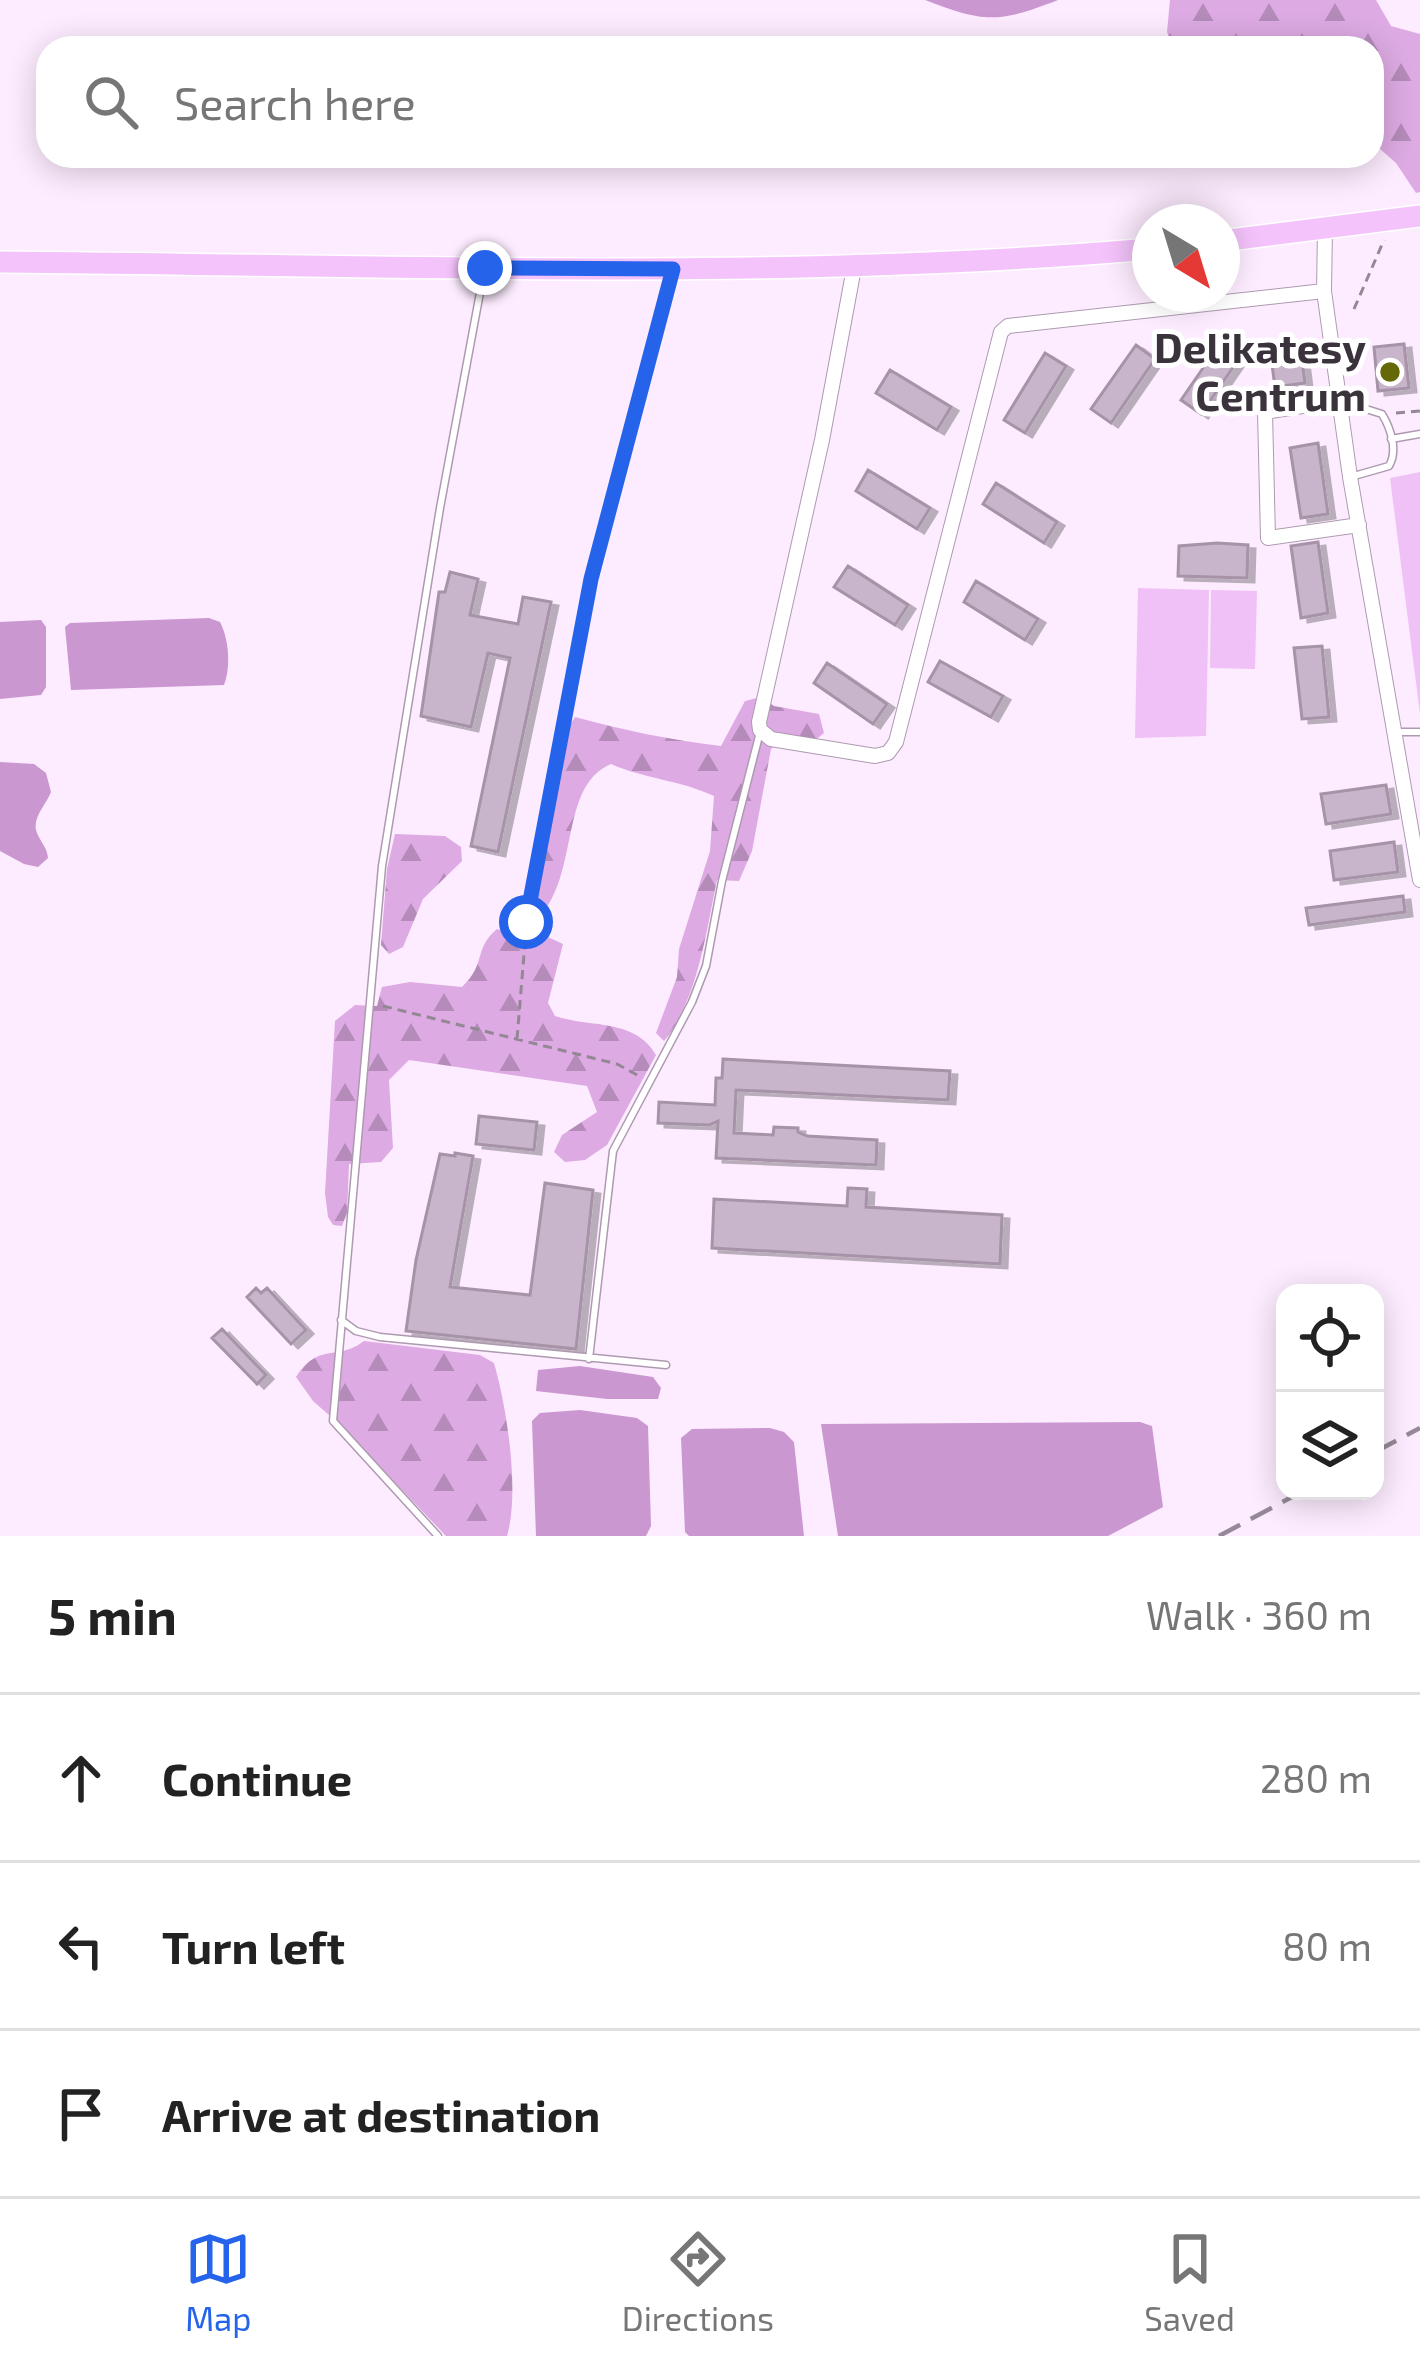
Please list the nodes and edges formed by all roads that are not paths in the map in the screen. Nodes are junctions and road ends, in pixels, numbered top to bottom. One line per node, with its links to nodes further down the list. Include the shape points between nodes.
1 (1420, 216): 2 (main road)
2 (1325, 230): 3 (main road); 8 (street)
3 (1240, 239)
4 (1132, 249): 7 (main road)
5 (0, 262): 6 (main road)
6 (485, 268): 7 (main road); 20 (lane, via 382,866)
7 (854, 268): 16 (street)
8 (1324, 291): 9 (street); 11 (street)
9 (1240, 297)
10 (1132, 309): 16 (street, via 1001,332 888,752 771,739)
11 (1340, 403): 13 (lane, via 1382,414); 14 (street); 15 (street, via 1264,412 1268,538)
12 (1420, 434): 13 (lane)
13 (1391, 439): 14 (lane, via 1389,466)
14 (1350, 477): 15 (street)
15 (1359, 525): 18 (street)
16 (760, 730): 21 (lane, via 706,966 614,1151)
17 (1420, 731): 18 (lane)
18 (1397, 732): 19 (street)
19 (1420, 880)
20 (341, 1320): 21 (lane, via 380,1336); 23 (lane, via 333,1420)
21 (589, 1359): 22 (lane)
22 (666, 1365)
23 (438, 1536)

